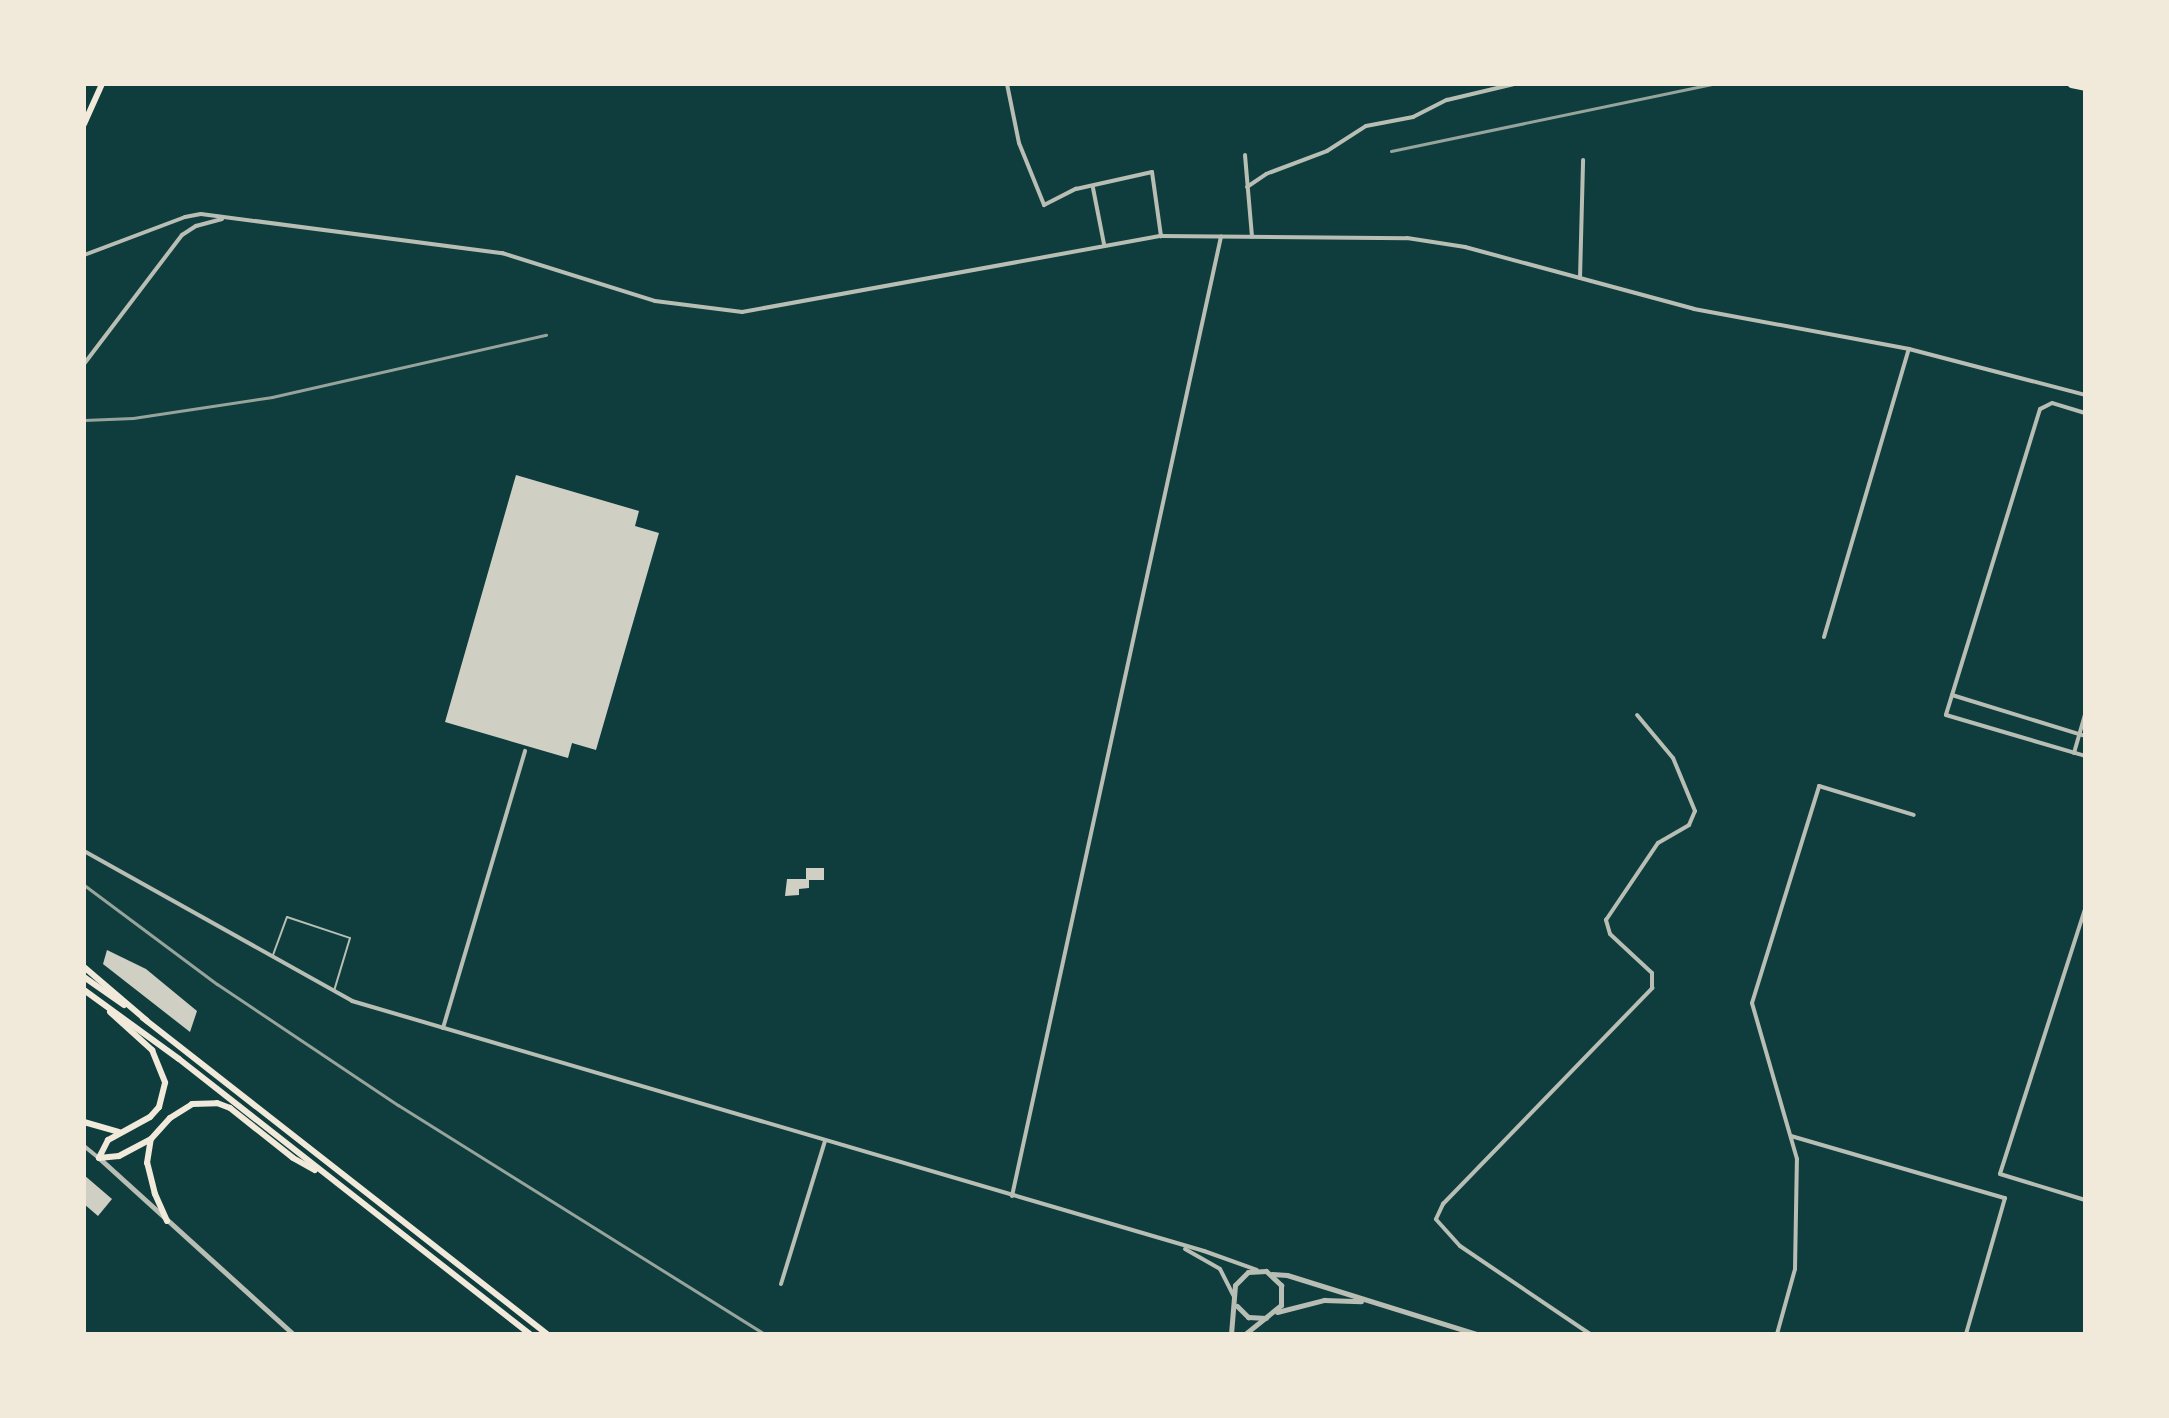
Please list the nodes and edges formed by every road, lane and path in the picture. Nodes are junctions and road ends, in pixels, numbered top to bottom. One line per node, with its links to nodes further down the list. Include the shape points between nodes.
1 (102, 84): 6 (main road)
2 (1007, 84): 10 (street, via 1019,143 1044,205 1070,191)
3 (1514, 84): 9 (street, via 1447,100 1413,117 1366,126 1327,151 1266,174)
4 (2071, 84): 5 (highway)
5 (2085, 87)
6 (84, 124)
7 (1245, 155): 9 (street)
8 (1583, 160): 17 (street)
9 (1247, 187): 14 (street)
10 (1093, 188): 12 (street, via 1152,172); 15 (street)
11 (224, 218): 15 (street, via 502,253 641,298 742,312); 16 (street, via 185,217); 19 (street, via 182,235)
12 (1161, 236): 13 (street); 15 (street)
13 (1221, 237): 14 (street); 49 (street)
14 (1252, 237): 17 (street, via 1441,241)
15 (1104, 244)
16 (84, 255)
17 (1580, 278): 18 (street, via 1694,309)
18 (1909, 349): 20 (street); 22 (street)
19 (84, 364)
20 (2085, 395)
21 (2085, 413): 23 (street, via 2045,405 2035,421)
22 (1824, 637)
23 (1952, 695): 26 (street); 28 (street, via 1946,715)
24 (1637, 715): 69 (street, via 1673,758 1695,811 1689,825 1658,843 1606,920 1610,934 1652,973 1652,988 1443,1204 1436,1219 1460,1246)
25 (2085, 715): 26 (street)
26 (2082, 736): 28 (street)
27 (525, 751): 40 (street)
28 (2074, 753): 29 (street)
29 (2085, 756)
30 (1914, 815): 43 (street, via 1819,786 1752,1003)
31 (84, 851): 33 (street)
32 (2085, 909): 50 (street, via 2000,1174)
33 (273, 955): 37 (street); 37 (lane, via 287,917 350,938)
34 (84, 967): 39 (main road)
35 (84, 977): 39 (main road)
36 (84, 990): 38 (main road)
37 (334, 992): 40 (street)
38 (93, 996): 42 (main road, via 144,1042 163,1071 159,1107); 48 (main road)
39 (146, 1020): 65 (main road)
40 (443, 1028): 45 (street)
41 (84, 1122): 42 (main road)
42 (119, 1132): 47 (main road, via 101,1147)
43 (1791, 1136): 70 (street, via 1797,1159 1795,1269); 71 (street, via 2005,1198)
44 (151, 1139): 47 (main road, via 119,1156); 48 (main road, via 192,1104 217,1103 293,1158); 51 (main road, via 147,1163)
45 (825, 1141): 49 (street); 57 (street)
46 (84, 1146): 47 (street)
47 (99, 1158): 51 (street)
48 (331, 1178): 64 (main road)
49 (1012, 1196): 52 (street)
50 (2085, 1200)
51 (167, 1221): 63 (street)
52 (1179, 1246): 53 (street); 54 (street)
53 (1221, 1256): 54 (lane); 55 (street)
54 (1220, 1269): 58 (street)
55 (1257, 1270): 56 (street); 58 (street, via 1241,1277)
56 (1272, 1274): 59 (street); 61 (street, via 1283,1295)
57 (781, 1284)
58 (1234, 1296): 60 (street)
59 (1366, 1301): 61 (street, via 1324,1300); 68 (street)
60 (1235, 1304): 62 (street, via 1248,1317); 66 (street)
61 (1275, 1313): 62 (street)
62 (1267, 1318): 67 (street)
63 (293, 1334)
64 (530, 1334)
65 (547, 1334)
66 (1231, 1334)
67 (1245, 1334)
68 (1476, 1334)
69 (1590, 1334)
70 (1777, 1334)
71 (1966, 1334)

